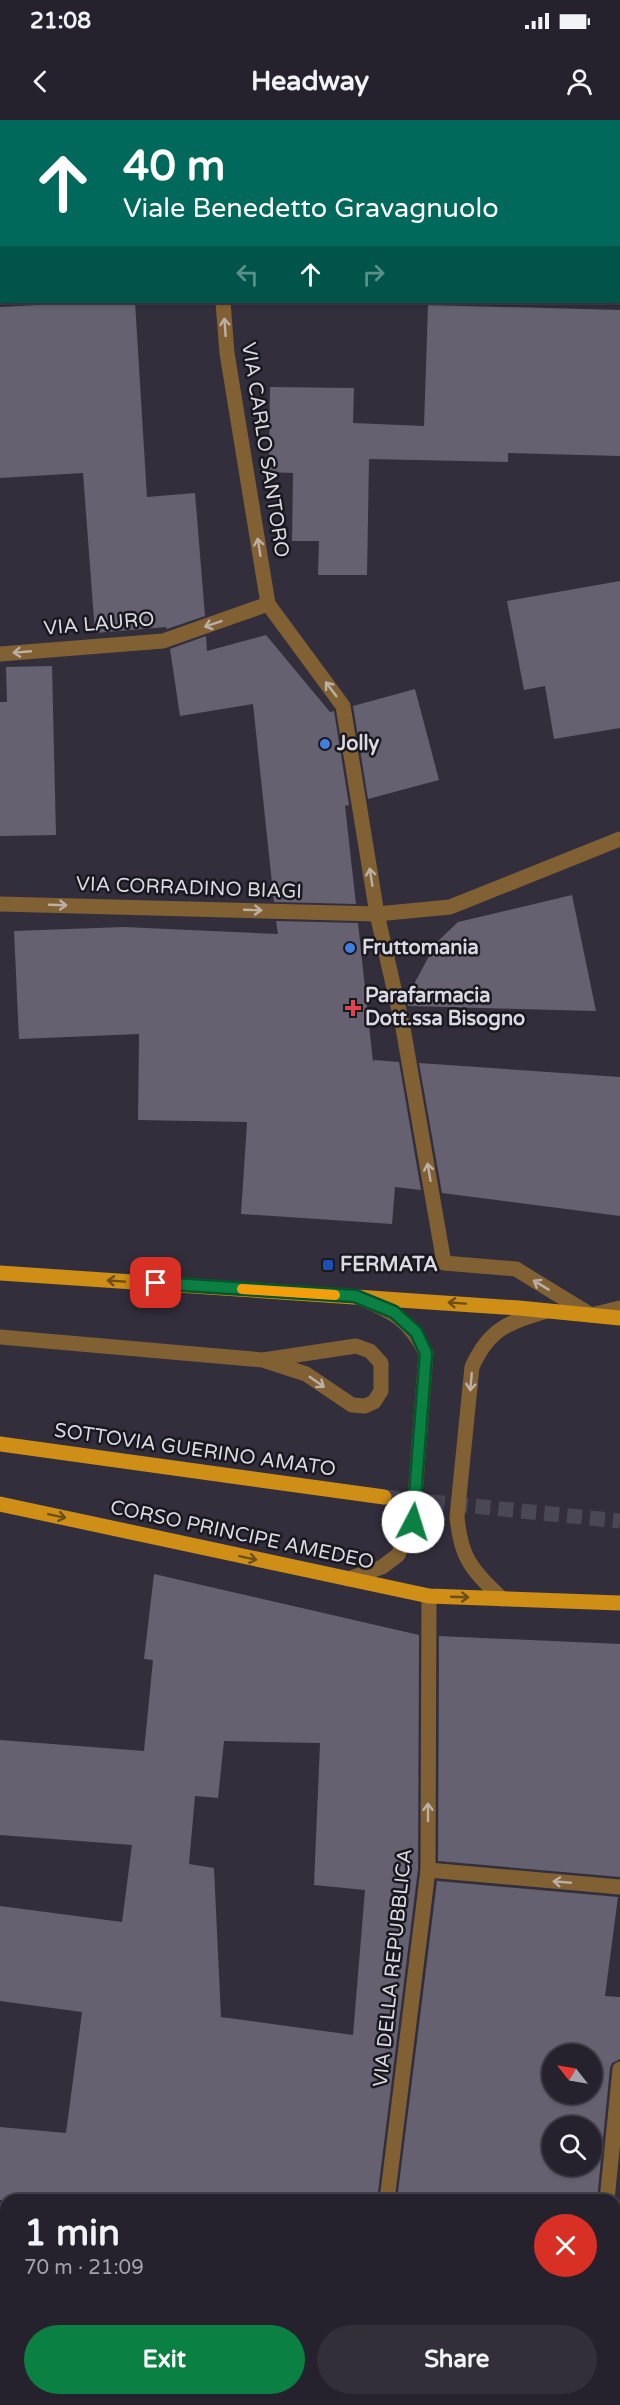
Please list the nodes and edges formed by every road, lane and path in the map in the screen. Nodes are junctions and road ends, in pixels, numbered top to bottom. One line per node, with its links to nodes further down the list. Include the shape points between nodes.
1 (223, 303): 2 (street, VIA CARLO SANTORO, one-way to 1, via 227,353)
2 (268, 604): 3 (street, VIA LAURO, one-way to 3, via 163,641); 6 (street, one-way to 2, via 344,706)
3 (0, 654)
4 (620, 840): 6 (street, VIA CORRADINO BIAGI, via 450,907)
5 (0, 904): 6 (street, VIA CORRADINO BIAGI, one-way to 6)
6 (377, 914): 11 (street, one-way to 6, via 516,1269 444,1263 403,1028)
7 (0, 1273): 8 (main road, one-way to 7)
8 (355, 1296): 10 (main road, one-way to 8); 18 (street, via 394,1312 416,1332 426,1353 413,1522 398,1555 382,1567)
9 (620, 1308): 11 (street)
10 (547, 1311): 11 (main road); 20 (street, one-way to 20, via 495,1331 481,1346 472,1367 457,1516 459,1541 468,1564)
11 (591, 1316): 12 (main road)
12 (620, 1318)
13 (0, 1337): 14 (street)
14 (263, 1360): 14 (street, one-way to 14, via 306,1374 351,1405 374,1402 381,1391 381,1364 370,1351 356,1346)
15 (0, 1444): 16 (main road, SOTTOVIA GUERINO AMATO)
16 (384, 1497)
17 (0, 1504): 18 (main road, CORSO PRINCIPE AMEDEO, one-way to 18)
18 (348, 1579): 19 (main road, CORSO PRINCIPE AMEDEO)
19 (429, 1596): 20 (main road, CORSO PRINCIPE AMEDEO, one-way to 20); 22 (street, VIA DELLA REPUBBLICA, one-way to 19)
20 (502, 1599): 21 (main road, CORSO PRINCIPE AMEDEO)
21 (620, 1603)
22 (428, 1870): 23 (street, one-way to 22); 25 (street, VIA DELLA REPUBBLICA)
23 (620, 1887)
24 (620, 2069): 26 (street)
25 (388, 2194)
26 (608, 2194)

